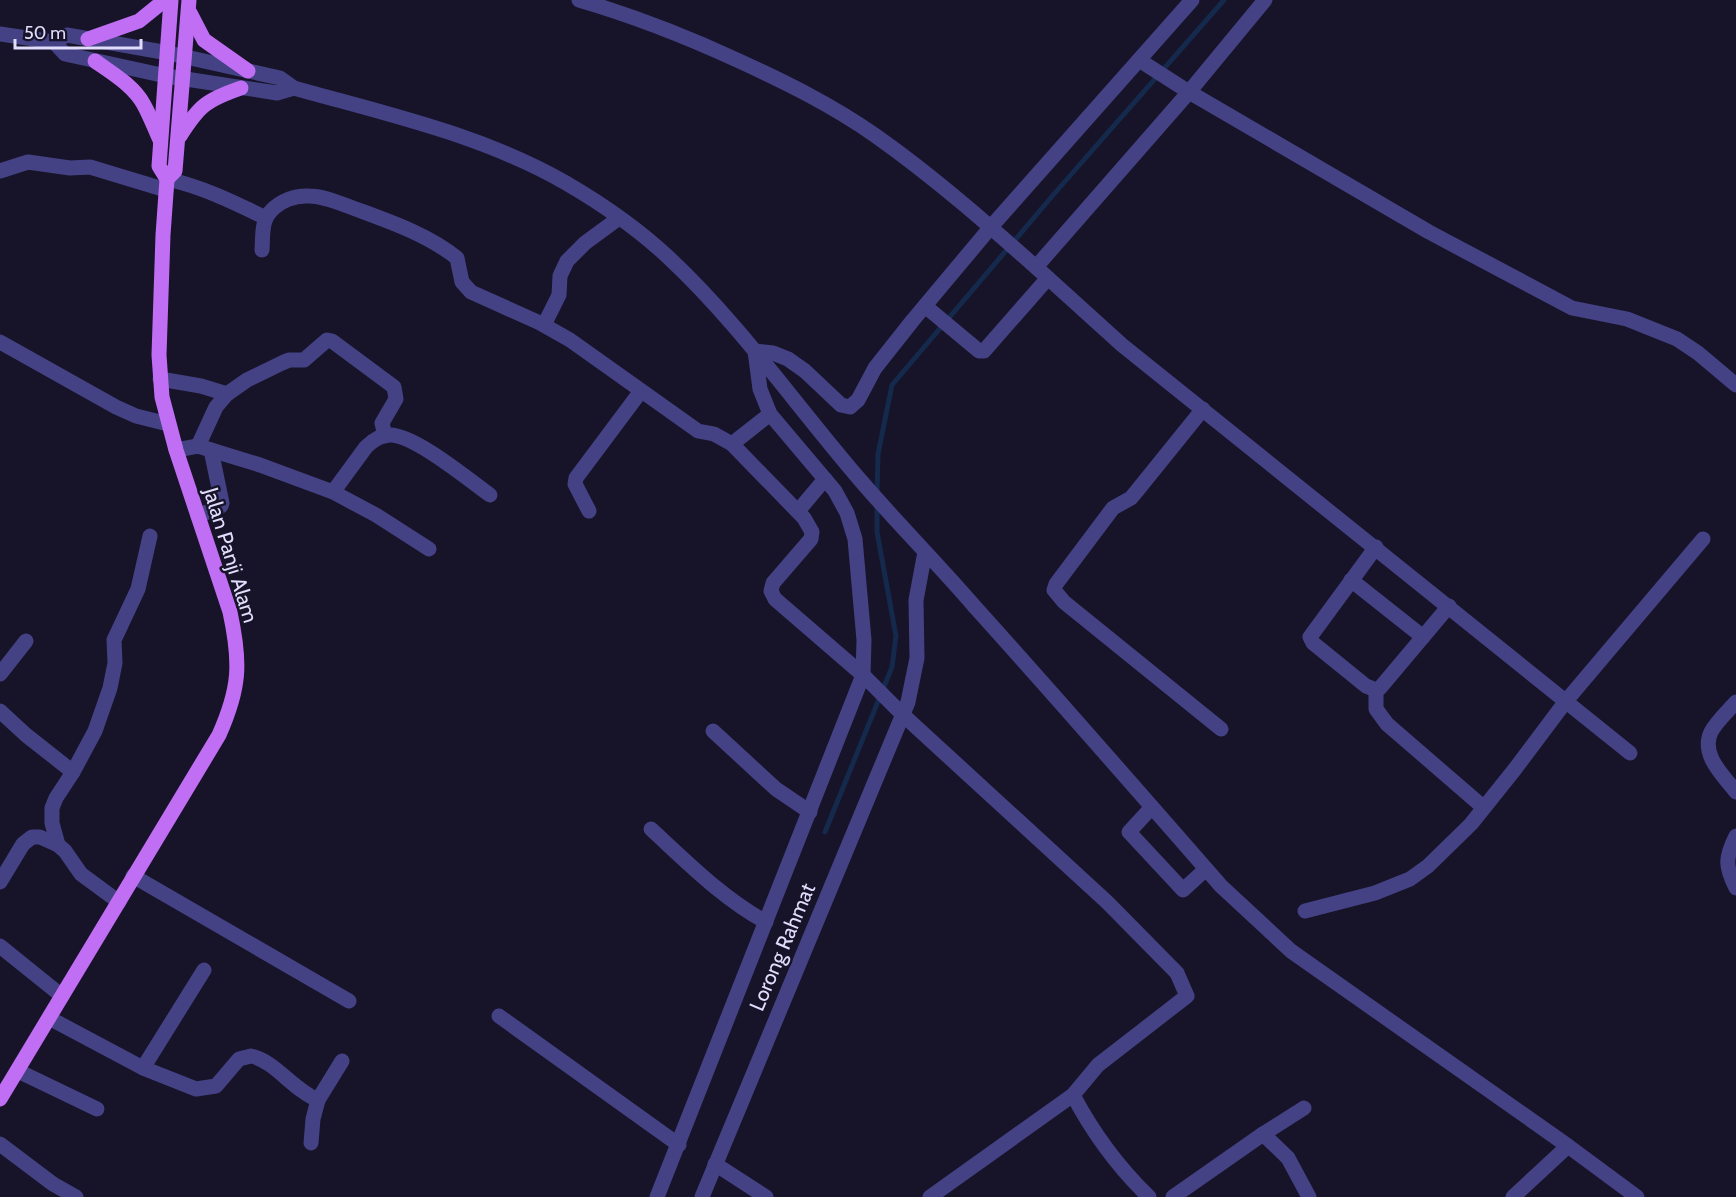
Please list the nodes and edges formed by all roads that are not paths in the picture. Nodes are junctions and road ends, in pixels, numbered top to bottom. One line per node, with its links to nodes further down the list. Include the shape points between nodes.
1 (165, 0): 8 (main road, via 138,21)
2 (171, 0): 10 (main road, Jalan Panji Alam)
3 (579, 0): 26 (street, via 650,22 780,79 822,102 917,166)
4 (1191, 0): 12 (street)
5 (1265, 0): 19 (street)
6 (189, 5): 11 (main road, Jalan Panji Alam); 14 (main road, via 204,40)
7 (0, 34): 9 (street)
8 (88, 39): 9 (street, via 67,35); 10 (street)
9 (54, 42): 13 (street, via 65,54)
10 (168, 53): 11 (street); 15 (main road, Jalan Panji Alam)
11 (185, 57): 14 (street); 16 (main road, Jalan Panji Alam)
12 (1139, 60): 19 (street); 26 (street)
13 (95, 61): 15 (street); 21 (main road, via 138,96)
14 (248, 71): 18 (street, via 280,78)
15 (166, 76): 16 (street); 21 (main road, Jalan Panji Alam)
16 (183, 78): 17 (street); 20 (main road, Jalan Panji Alam)
17 (241, 88): 18 (street, via 277,93); 20 (main road, via 204,104)
18 (294, 88): 25 (street, via 485,145 536,167)
19 (1189, 92): 28 (street); 35 (street, via 1429,232 1562,304 1627,319 1677,339)
20 (178, 139): 23 (main road, Jalan Panji Alam, via 175,171)
21 (161, 143): 23 (main road, Jalan Panji Alam, via 159,166)
22 (0, 171): 23 (street, via 28,162 90,167)
23 (166, 184): 24 (street, via 189,184); 34 (main road, Jalan Panji Alam)
24 (266, 218): 27 (street); 31 (street, via 291,198 312,196 392,223 457,258 462,282 471,292)
25 (619, 218): 31 (street, via 567,261 560,276 559,295); 33 (street, via 669,257)
26 (990, 228): 28 (street); 30 (street)
27 (262, 250)
28 (1036, 267): 29 (street)
29 (1048, 278): 30 (street, via 984,351 962,338); 38 (street, via 1122,345)
30 (925, 306): 33 (street, via 850,407 841,405 788,359)
31 (544, 325): 36 (street)
32 (0, 342): 40 (street, via 116,407)
33 (755, 351): 39 (street, via 759,389); 55 (street)
34 (160, 379): 37 (street); 40 (main road, Jalan Panji Alam)
35 (1736, 385)
36 (641, 391): 42 (street, via 698,431); 48 (street, via 576,478 575,484)
37 (227, 394): 41 (street, via 282,363 304,360 330,340 394,387 396,399 382,423); 43 (street, via 216,406)
38 (1203, 409): 53 (street); 67 (street, via 1131,498 1104,518 1054,590)
39 (770, 414): 42 (street); 45 (street)
40 (168, 424): 44 (main road, Jalan Panji Alam)
41 (385, 436): 46 (street, via 366,447); 47 (street, via 404,438)
42 (732, 444): 49 (street)
43 (204, 448): 44 (street); 46 (street); 50 (street, via 222,503)
44 (176, 450): 50 (main road, Jalan Panji Alam)
45 (825, 479): 49 (street); 61 (street, via 842,501 855,539)
46 (333, 492): 54 (street)
47 (490, 495)
48 (589, 511)
49 (798, 511): 61 (street, via 810,526 811,539 773,584 772,594)
50 (198, 516): 79 (main road, Jalan Panji Alam, via 230,612 237,680 219,735)
51 (150, 536): 70 (street, via 138,589 114,640 110,688 95,731)
52 (1703, 539): 63 (street)
53 (1376, 547): 56 (street); 57 (street)
54 (429, 549)
55 (925, 552): 66 (street, Lorong Rahmat, via 916,600 917,658 910,693); 72 (street)
56 (1351, 580): 58 (street); 62 (street, via 1311,633 1311,641 1365,686)
57 (1449, 606): 58 (street); 63 (street)
58 (1423, 637): 62 (street)
59 (26, 641): 60 (street)
60 (0, 674)
61 (866, 677): 66 (street); 74 (street)
62 (1376, 690): 73 (street, via 1376,708 1387,724)
63 (1566, 701): 69 (street); 73 (street)
64 (1736, 702): 71 (street, via 1711,732 1708,751)
65 (0, 711): 70 (street)
66 (901, 711): 94 (street, via 1107,902 1177,973 1187,996 1098,1065); 104 (street, Lorong Rahmat)
67 (1221, 729)
68 (713, 731): 74 (street, via 776,789)
69 (1630, 753)
70 (73, 772): 77 (street, via 52,808)
71 (1736, 792)
72 (1152, 807): 78 (street); 78 (street, via 1129,831 1184,890)
73 (1483, 807): 83 (street, via 1450,846 1410,879 1375,893)
74 (810, 813): 84 (street)
75 (651, 829): 84 (street, via 720,891)
76 (1736, 836): 81 (street, via 1727,858)
77 (58, 845): 80 (street, via 40,837 27,839); 82 (street, via 81,874)
78 (1206, 869): 103 (street, via 1291,951)
79 (133, 876): 82 (main road, Jalan Panji Alam); 88 (street)
80 (0, 882)
81 (1736, 888)
82 (119, 902): 87 (main road, Jalan Panji Alam)
83 (1305, 911)
84 (766, 922): 102 (street)
85 (0, 946): 87 (street)
86 (204, 970): 92 (street)
87 (62, 996): 90 (main road, Jalan Panji Alam)
88 (349, 1000)
89 (499, 1016): 102 (street)
90 (49, 1018): 92 (street); 93 (main road, Jalan Panji Alam)
91 (342, 1061): 96 (street)
92 (143, 1068): 96 (street, via 196,1089 216,1086 239,1059 251,1056)
93 (18, 1071): 95 (main road, Jalan Panji Alam); 98 (street)
94 (1073, 1095): 109 (street); 110 (street, via 1091,1128)
95 (0, 1099)
96 (318, 1100): 100 (street)
97 (1304, 1108): 99 (street)
98 (97, 1109)
99 (1263, 1134): 111 (street); 112 (street, via 1288,1158)
100 (311, 1143)
101 (0, 1144): 105 (street)
102 (679, 1145): 106 (street)
103 (1568, 1146): 113 (street); 114 (street)
104 (715, 1164): 107 (street, Lorong Rahmat); 108 (street)
105 (76, 1197)
106 (657, 1197)
107 (702, 1197)
108 (766, 1197)
109 (930, 1197)
110 (1149, 1197)
111 (1173, 1197)
112 (1309, 1197)
113 (1513, 1197)
114 (1637, 1197)

